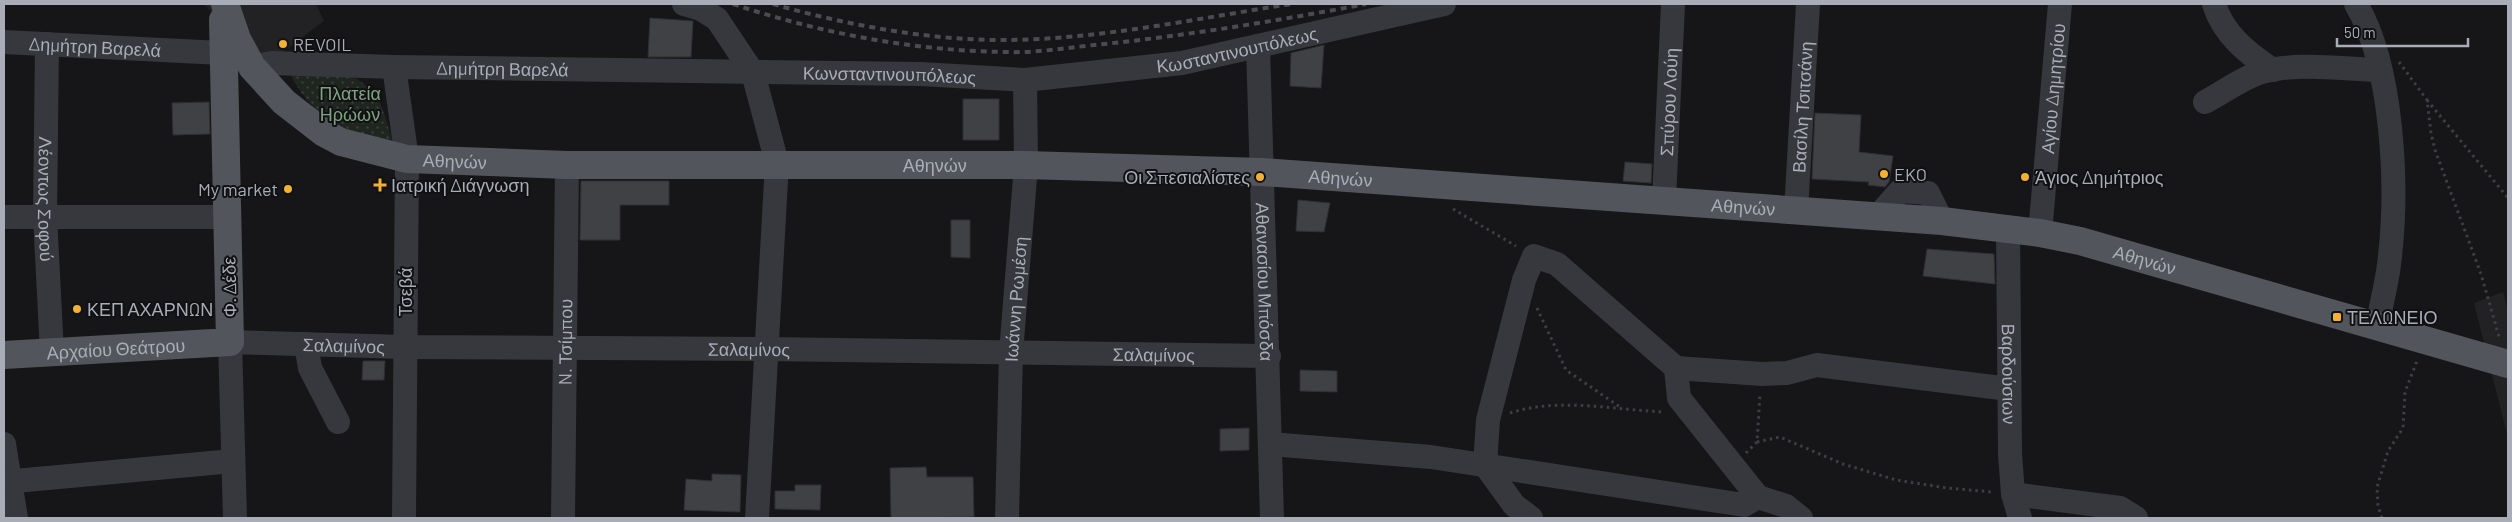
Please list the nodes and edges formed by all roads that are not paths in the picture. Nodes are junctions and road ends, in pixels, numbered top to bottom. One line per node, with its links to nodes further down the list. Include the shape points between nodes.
1 (223, 4): 12 (main road)
2 (684, 4): 16 (street, via 717,19)
3 (1444, 4): 11 (street, Κωσταντινουπόλεως)
4 (1673, 4): 26 (street, Σπύρου Λούη)
5 (1808, 4): 27 (street, Βασίλη Τσιτσάνη)
6 (2060, 4): 32 (street, Αγίου Δημητρίου)
7 (2214, 4): 15 (street, via 2225,27 2240,46)
8 (2356, 4): 13 (street, via 2367,23)
9 (4, 42): 10 (street, Δημήτρη Βαρελά)
10 (46, 44): 12 (street, Δημήτρη Βαρελά); 28 (street, Λέοντως Σοφού)
11 (1258, 46): 17 (street, Κωσταντινουπόλεως, via 1182,63); 25 (street, Αθανασίου Μπόσδα)
12 (241, 58): 14 (street, Δημήτρη Βαρελά, via 272,63); 18 (main road, Αθηνών); 19 (main road)
13 (2378, 60): 15 (street); 33 (street, via 2394,194 2390,258)
14 (394, 67): 16 (street, Δημήτρη Βαρελά); 21 (street, Τσεβά)
15 (2273, 70): 20 (street, via 2247,78)
16 (753, 73): 17 (street, Κωνσταντινουπόλεως, via 920,74); 22 (street)
17 (1025, 80): 23 (street, Ιωάννη Ρωμέση)
18 (270, 88): 19 (main road, via 245,85); 21 (main road, Αθηνών, via 312,124 341,142)
19 (228, 96): 30 (main road, Φ. Δέδε)
20 (2206, 102)
21 (407, 159): 24 (main road, Αθηνών); 36 (street, Τσεβά)
22 (777, 163): 23 (main road, Αθηνών); 24 (main road, Αθηνών); 38 (street)
23 (1026, 164): 25 (main road, Αθηνών); 40 (street, Ιωάννη Ρωμέση)
24 (567, 165): 37 (street, N. Τσίμπου)
25 (1262, 172): 26 (main road, Αθηνών); 42 (street, Αθανασίου Μπόσδα)
26 (1664, 200): 27 (main road, Αθηνών)
27 (1796, 211): 31 (main road, Αθηνών, via 1879,215)
28 (45, 216): 29 (street); 30 (street); 39 (street, Λέοντως Σοφού)
29 (4, 217)
30 (227, 217): 34 (main road, Φ. Δέδε)
31 (2008, 228): 32 (main road, Αθηνών); 45 (street, Βαρδούσιων)
32 (2040, 233): 33 (main road, Αθηνών, via 2080,241)
33 (2377, 327): 43 (main road, Αθηνών)
34 (230, 342): 35 (street, Σαλαμίνος); 39 (main road, Αρχαίου Θεάτρου); 49 (street, Φ. Δέδε)
35 (306, 344): 36 (street, Σαλαμίνος); 46 (street, via 310,368)
36 (405, 346): 37 (street, Σαλαμίνος); 56 (street, Τσεβά)
37 (563, 348): 38 (street, Σαλαμίνος); 57 (street, N. Τσίμπου)
38 (767, 349): 40 (street, Σαλαμίνος); 58 (street)
39 (52, 353): 41 (main road, Αρχαίου Θεάτρου)
40 (1011, 353): 42 (street, Σαλαμίνος); 59 (street, Ιωάννη Ρωμέση)
41 (4, 355)
42 (1269, 356): 48 (street, Αθανασίου Μπόσδα)
43 (2508, 364)
44 (1676, 368): 45 (street, via 1762,374 1787,373 1816,365); 50 (street, via 1557,264 1534,256 1524,280 1488,420); 53 (street, via 1679,398)
45 (2010, 389): 52 (street, Βαρδούσιων)
46 (338, 422)
47 (4, 444): 51 (street)
48 (1270, 444): 50 (street, via 1431,457); 60 (street, Αθανασίου Μπόσδα)
49 (233, 461): 51 (street); 55 (street, Φ. Δέδε)
50 (1485, 465): 53 (street, via 1744,505); 61 (street, via 1514,505)
51 (6, 481): 54 (street)
52 (2013, 494): 63 (street, Βαρδούσιων); 64 (street, via 2120,508)
53 (1758, 497): 62 (street, via 1786,506)
54 (16, 518)
55 (234, 518)
56 (404, 518)
57 (563, 518)
58 (758, 518)
59 (1006, 518)
60 (1272, 518)
61 (1531, 518)
62 (1801, 518)
63 (2020, 518)
64 (2136, 518)

